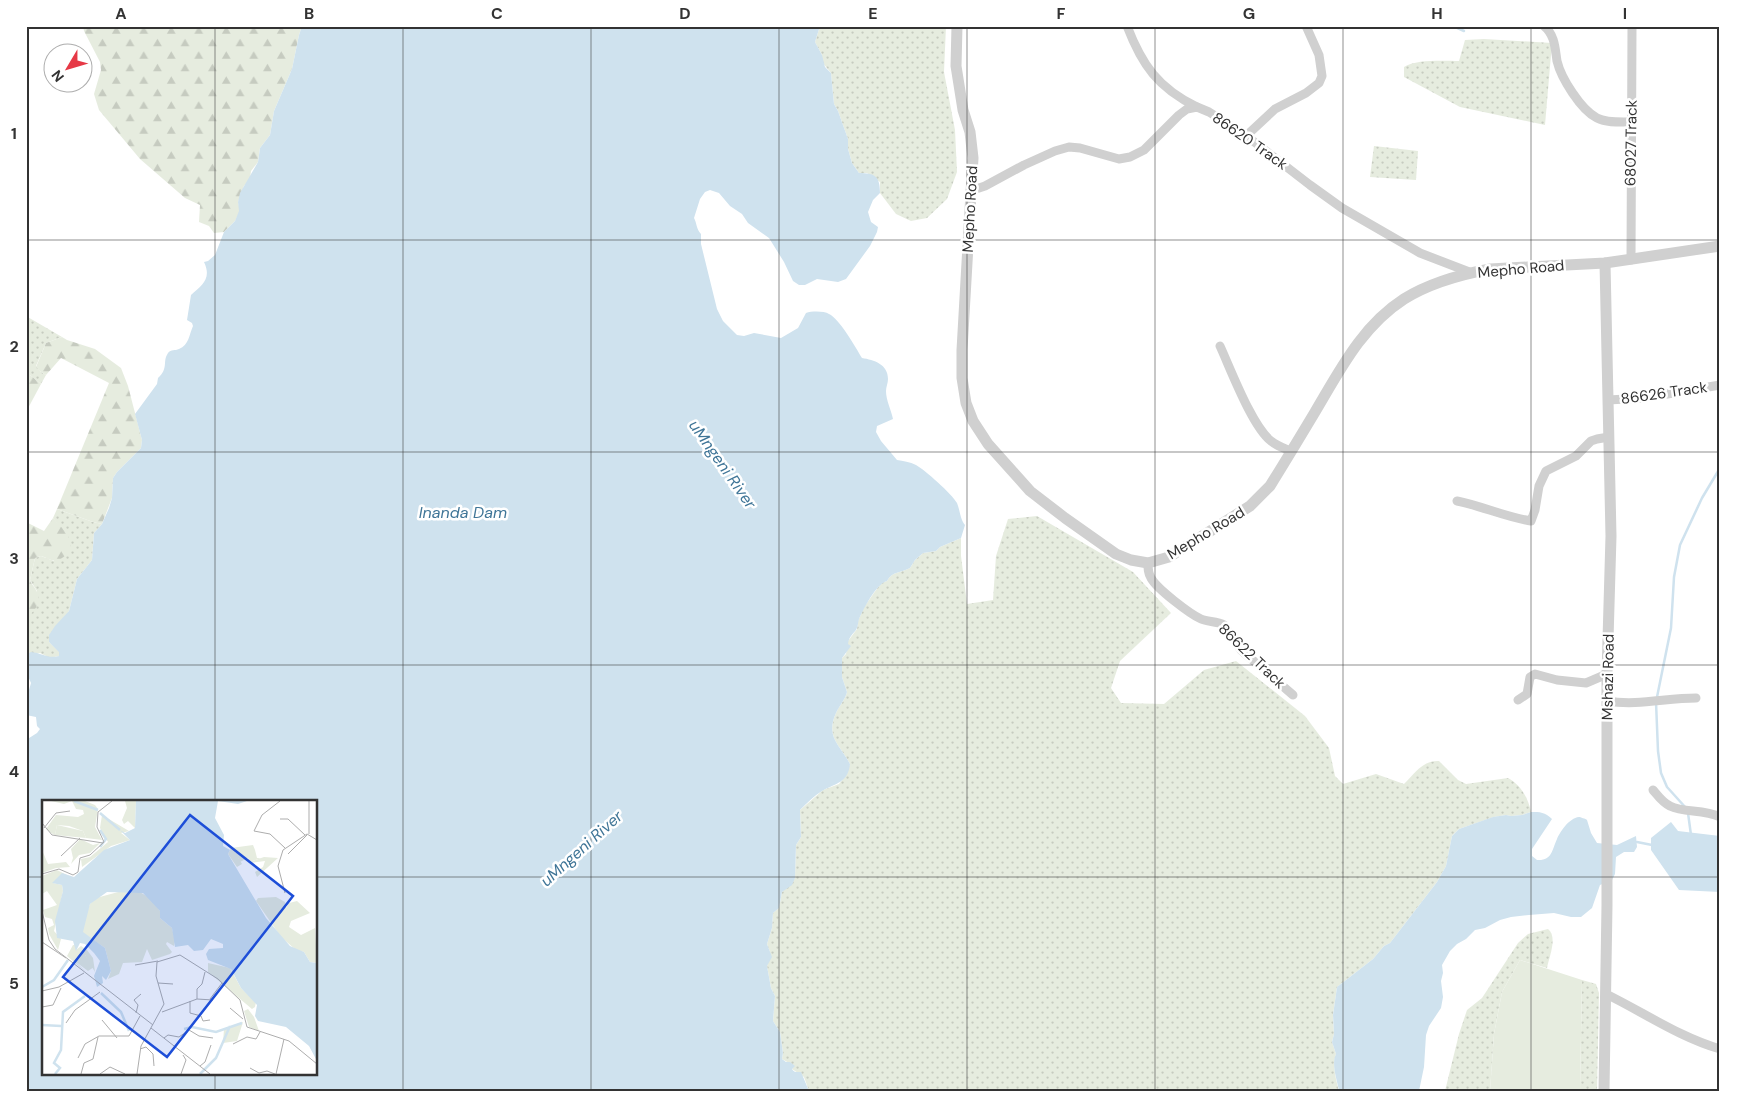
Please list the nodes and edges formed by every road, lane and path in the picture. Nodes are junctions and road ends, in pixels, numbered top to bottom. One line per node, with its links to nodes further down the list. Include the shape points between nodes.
1 (957, 26): 9 (street, Mepho Road, via 956,66 973,158)
2 (1127, 26): 6 (street, via 1144,64 1179,98)
3 (1306, 26): 8 (street, via 1319,55 1322,76 1319,83 1275,109)
4 (1544, 26): 7 (street, via 1552,36 1562,75 1588,112 1608,122)
5 (1632, 26): 7 (street, 68027 Track)
6 (1197, 107): 8 (street, 86620 Track); 9 (street, 86620 Track, via 1187,109 1144,150 1130,157 1119,159 1069,147)
7 (1631, 122): 11 (street, 68027 Track)
8 (1246, 136): 13 (street, 86620 Track, via 1342,208 1420,253)
9 (970, 191): 20 (street, Mepho Road, via 962,378 973,421 988,444 1030,491 1116,554)
10 (1720, 246): 11 (street, Mepho Road)
11 (1631, 260): 12 (street, Mepho Road)
12 (1605, 263): 13 (street, Mepho Road, via 1518,267); 16 (street, Mshazi Road)
13 (1472, 273): 18 (street, Mepho Road, via 1405,299 1382,316 1367,331 1338,373)
14 (1220, 346): 18 (street, via 1262,432)
15 (1720, 385): 16 (street, 86626 Track, via 1644,398)
16 (1608, 400): 17 (street, Mshazi Road)
17 (1609, 437): 19 (street, via 1591,441 1576,456 1546,471 1531,521); 21 (street, Mshazi Road, via 1612,536)
18 (1291, 452): 20 (street, Mepho Road, via 1270,486 1250,506 1180,552)
19 (1457, 501)
20 (1148, 563): 22 (street, 86622 Track, via 1151,579 1159,588 1199,618 1224,625 1241,650)
21 (1608, 674): 24 (street, via 1586,683 1532,675 1527,694); 25 (street, Mshazi Road)
22 (1293, 695)
23 (1696, 698): 25 (street, via 1621,704)
24 (1518, 700)
25 (1607, 701): 28 (street, Mshazi Road)
26 (1653, 790): 27 (street, via 1668,806)
27 (1720, 817)
28 (1606, 994): 29 (street, via 1665,1026); 30 (street, Mshazi Road)
29 (1720, 1049)
30 (1604, 1091)

